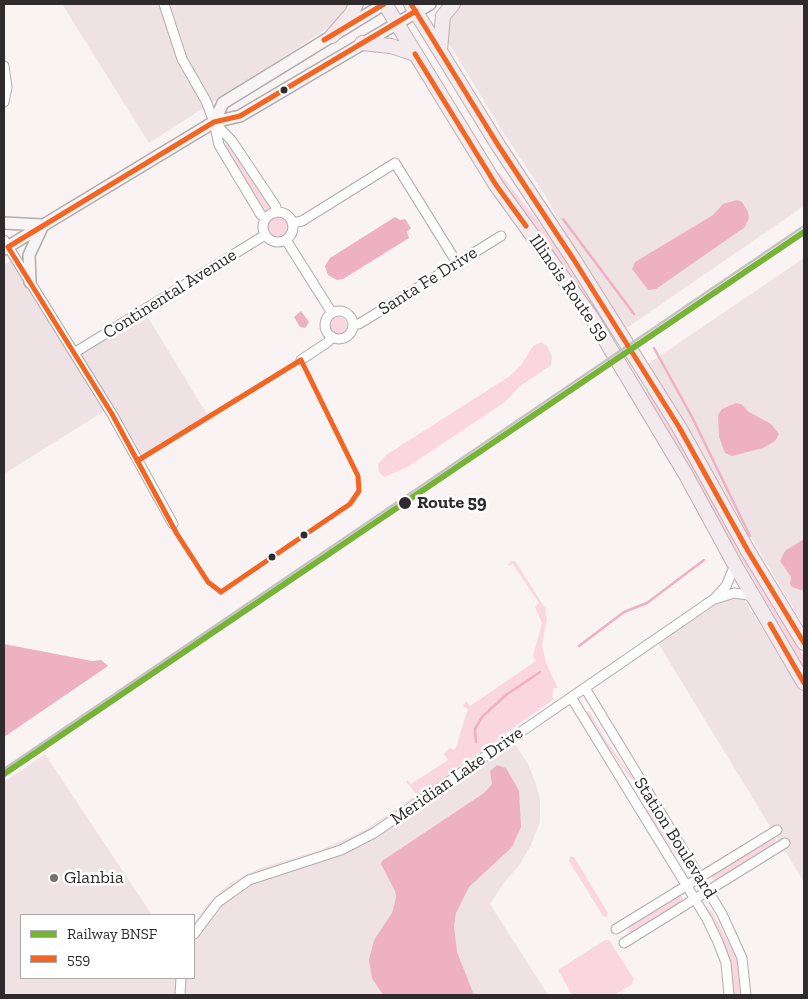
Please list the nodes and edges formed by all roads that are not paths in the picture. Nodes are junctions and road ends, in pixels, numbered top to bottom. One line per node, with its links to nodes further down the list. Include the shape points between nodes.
1 (164, 4): 14 (street, via 182,59)
2 (356, 4): 8 (main road)
3 (384, 4): 7 (main road, Illinois Route 59); 8 (main road)
4 (430, 4): 6 (main road)
5 (453, 4): 10 (main road, via 443,16)
6 (413, 8): 7 (main road); 10 (main road, Illinois Route 59)
7 (396, 22): 9 (main road); 11 (main road, Illinois Route 59)
8 (332, 36): 14 (main road, via 223,103)
9 (362, 43): 11 (main road, via 391,46); 14 (main road, via 240,116)
10 (440, 51): 35 (main road, Illinois Route 59, via 679,427)
11 (415, 54): 32 (main road, Illinois Route 59, via 496,185 592,318)
12 (4, 66): 13 (street, via 7,87)
13 (4, 102)
14 (214, 122): 15 (street, via 232,141 276,207); 16 (street, via 219,145 261,215); 19 (main road)
15 (275, 213): 16 (street); 18 (street, via 288,216)
16 (266, 218): 20 (street, via 263,226)
17 (4, 223): 19 (main road)
18 (292, 223): 22 (street, via 292,233); 24 (street, via 302,221 395,163)
19 (44, 225): 23 (main road); 25 (main road, via 28,255)
20 (265, 235): 22 (street, via 276,242); 29 (street, Continental Avenue)
21 (501, 236): 24 (street, Santa Fe Drive)
22 (286, 240): 26 (street)
23 (5, 245): 25 (street)
24 (457, 263): 27 (street, Santa Fe Drive, via 360,324)
25 (30, 282): 29 (street)
26 (332, 313): 27 (street, via 346,313); 28 (street, via 325,324)
27 (353, 324): 28 (street, via 348,336)
28 (331, 337): 30 (street)
29 (74, 353): 31 (street)
30 (300, 360)
31 (173, 524)
32 (735, 565): 33 (street, Meridian Lake Drive, via 726,586); 34 (main road, Illinois Route 59)
33 (714, 599): 34 (street, Meridian Lake Drive, via 737,593 748,595); 37 (street, Meridian Lake Drive)
34 (757, 602): 36 (main road, Illinois Route 59)
35 (804, 643)
36 (804, 683)
37 (585, 688): 38 (street, Meridian Lake Drive); 41 (street, Station Boulevard)
38 (571, 697): 42 (street, Station Boulevard); 46 (street, Meridian Lake Drive, via 366,838 321,858 264,874 235,888 211,910)
39 (777, 830): 41 (street)
40 (785, 842): 43 (street)
41 (700, 877): 42 (street); 43 (street, Station Boulevard)
42 (687, 885): 44 (street, Station Boulevard); 45 (street)
43 (708, 890): 44 (street); 51 (street, Station Boulevard, via 734,935 742,958)
44 (695, 898): 47 (street); 50 (street, Station Boulevard, via 726,964)
45 (616, 929)
46 (195, 933)
47 (624, 943)
48 (181, 979): 49 (street)
49 (180, 995)
50 (729, 995)
51 (746, 995)

